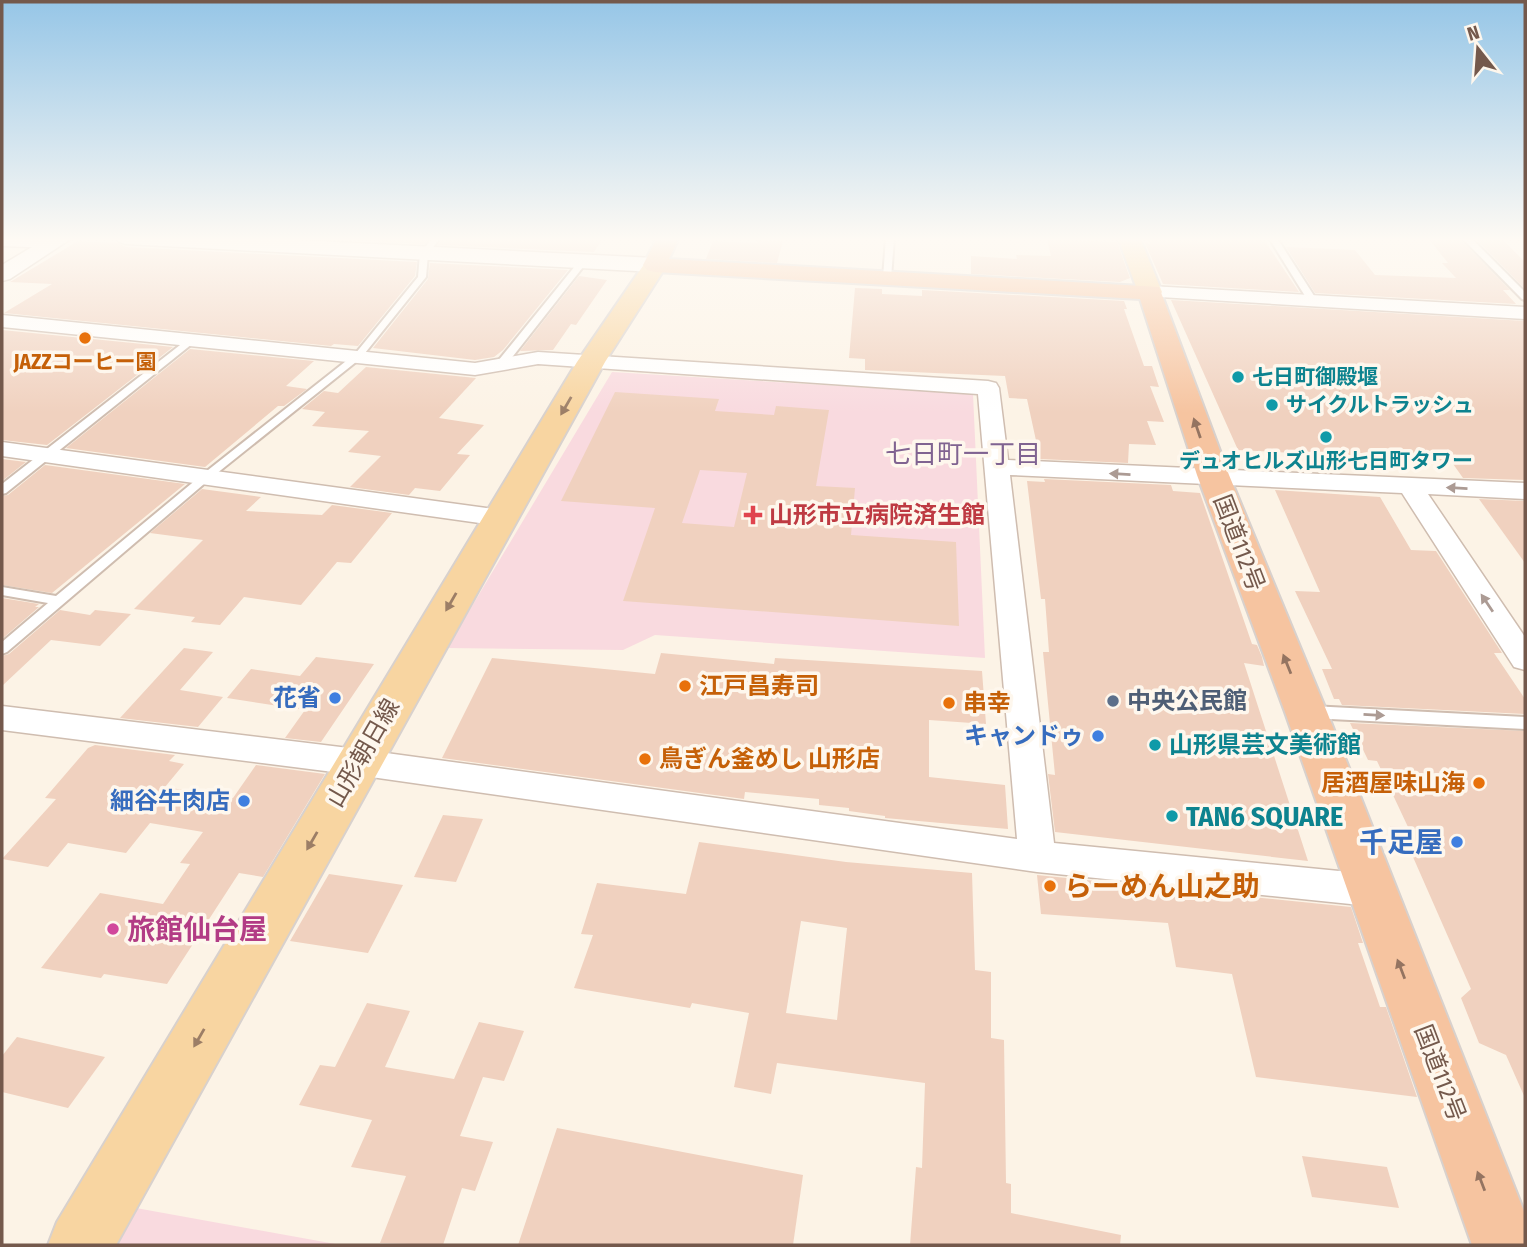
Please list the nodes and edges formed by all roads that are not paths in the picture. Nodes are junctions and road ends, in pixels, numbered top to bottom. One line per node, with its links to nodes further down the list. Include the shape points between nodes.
1 (406, 296): 11 (lane)
2 (556, 296): 13 (lane)
3 (633, 296): 12 (main road, 山形朝日線)
4 (1151, 296): 17 (highway, 国道112号, one-way to 4)
5 (1218, 296): 7 (street)
6 (1308, 296): 7 (lane)
7 (1312, 302): 8 (street)
8 (1525, 313)
9 (2, 321): 10 (street)
10 (192, 340): 11 (street); 15 (lane)
11 (358, 356): 13 (street, via 475,369); 18 (lane)
12 (591, 362): 13 (street, via 538,358); 16 (street, via 988,388); 22 (main road, 山形朝日線, one-way to 22)
13 (502, 363)
14 (2, 449): 15 (street)
15 (49, 455): 18 (street); 20 (lane)
16 (995, 467): 17 (street, one-way to 16, via 1195,478); 31 (street)
17 (1213, 475): 19 (street); 27 (highway, 国道112号, one-way to 17)
18 (207, 477): 22 (street); 24 (lane)
19 (1409, 486): 21 (street, one-way to 19); 26 (street, one-way to 19)
20 (2, 490)
21 (1525, 491)
22 (501, 518): 30 (main road, 山形朝日線, one-way to 30)
23 (2, 590): 24 (lane)
24 (60, 601): 25 (lane)
25 (2, 649)
26 (1525, 660)
27 (1306, 712): 29 (lane, one-way to 29); 32 (highway, 国道112号)
28 (2, 718): 30 (street)
29 (1525, 723)
30 (357, 762): 31 (street); 33 (main road, 山形朝日線, one-way to 33)
31 (1037, 857): 32 (street)
32 (1370, 890): 34 (highway, 国道112号, one-way to 32)
33 (80, 1245)
34 (1505, 1245)

